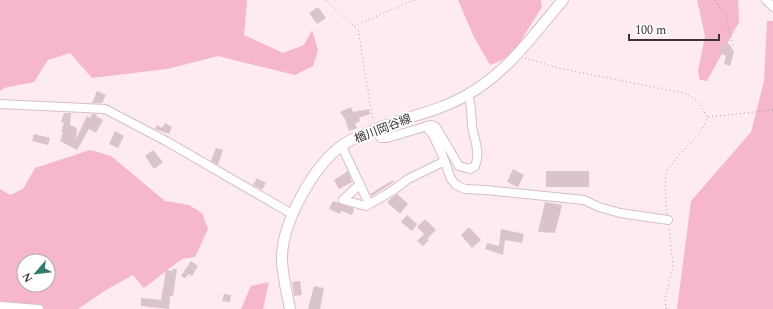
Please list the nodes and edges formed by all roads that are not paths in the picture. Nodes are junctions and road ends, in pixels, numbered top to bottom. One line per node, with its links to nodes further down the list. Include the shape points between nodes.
1 (563, 0): 4 (main road, 楢川岡谷線, via 518,56)
2 (766, 0): 3 (street)
3 (773, 7)
4 (468, 95): 6 (street, via 478,150 475,166 470,169 459,166 436,127); 7 (main road, 楢川岡谷線)
5 (0, 104): 12 (street, via 104,109 166,141)
6 (426, 126): 7 (street, via 386,138 381,138); 9 (street)
7 (375, 130): 12 (main road, 楢川岡谷線, via 344,144 328,158)
8 (344, 151): 10 (street)
9 (445, 161): 11 (street, via 408,179); 13 (street, via 451,179 465,190 584,200 620,213)
10 (360, 184): 11 (street); 11 (street, via 342,200 362,206)
11 (369, 204)
12 (292, 214): 16 (main road, 楢川岡谷線, via 285,232 282,259)
13 (668, 220)
14 (0, 306): 15 (street)
15 (39, 309)
16 (290, 309)

